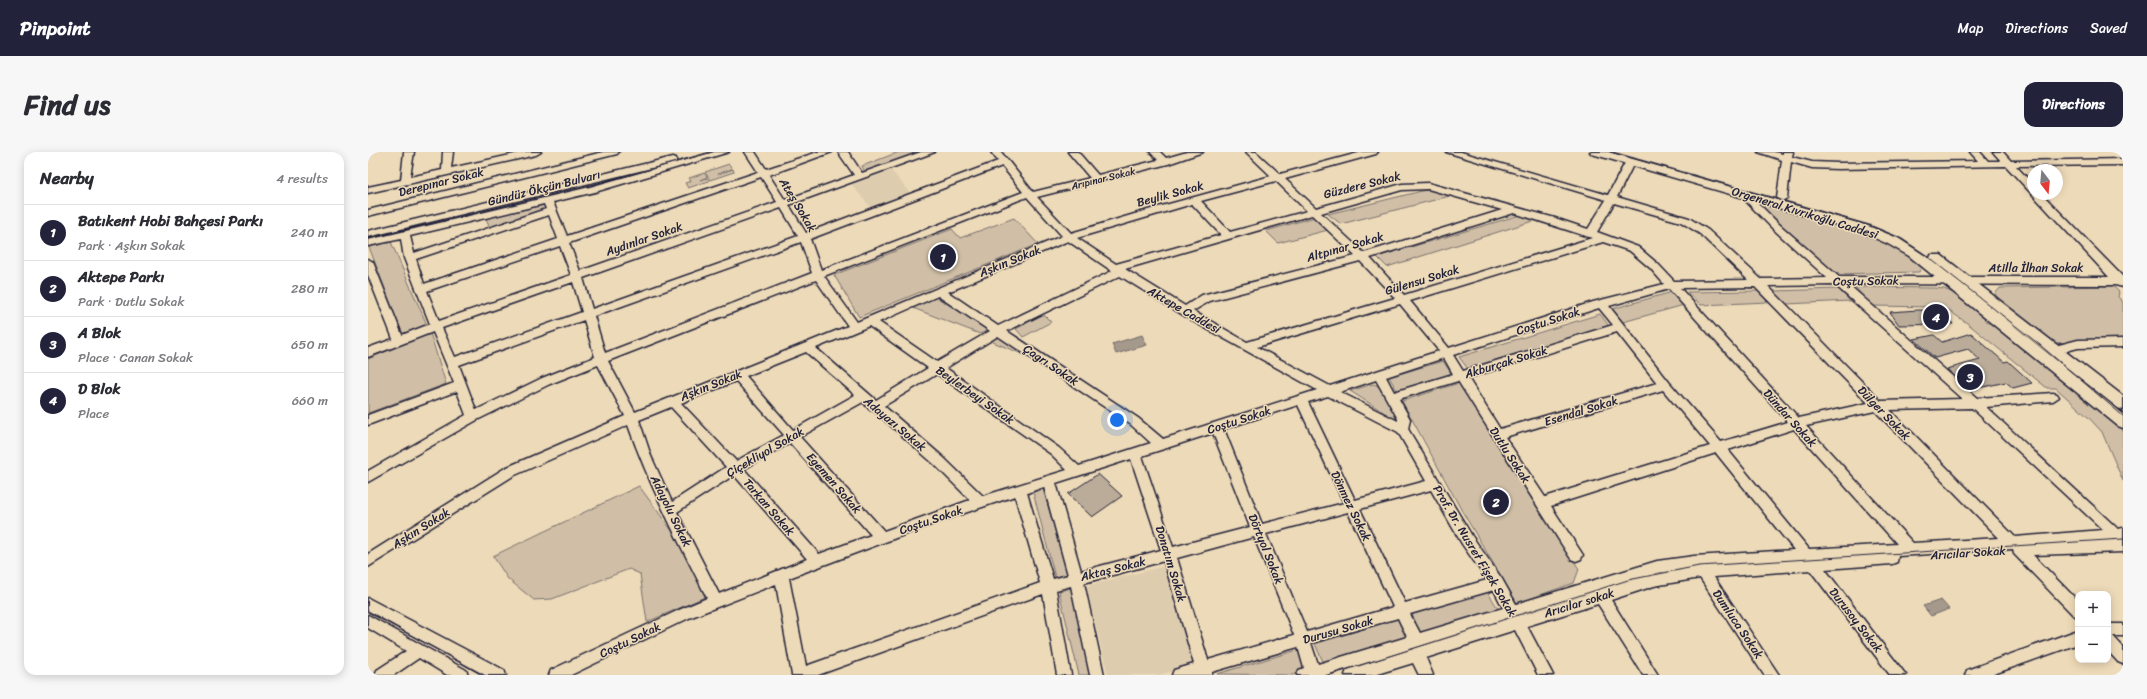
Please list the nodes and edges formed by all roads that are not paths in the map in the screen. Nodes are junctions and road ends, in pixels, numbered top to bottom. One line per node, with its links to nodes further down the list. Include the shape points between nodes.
1 (409, 152): 36 (street)
2 (448, 152): 31 (street)
3 (536, 152): 22 (street)
4 (614, 152): 38 (street, Derepınar Sokak)
5 (699, 152): 25 (street, Gündüz Ökçün Bulvarı)
6 (724, 152): 47 (street, Gündüz Ökçün Bulvarı)
7 (750, 152): 32 (street, Ateş Sokak)
8 (827, 152): 32 (street)
9 (843, 152): 33 (street)
10 (930, 152): 33 (street, Aydınlar Sokak)
11 (996, 152): 26 (street, Aktepe Caddesi)
12 (1073, 152): 35 (street)
13 (1156, 152): 27 (street)
14 (1198, 152): 27 (street, Arıpınar Sokak)
15 (1251, 152): 34 (street, Dutlu Sokak)
16 (1373, 152): 34 (street, Beylik Sokak)
17 (1451, 152): 42 (street, Dülger Sokak)
18 (1596, 152): 23 (main road, Orgeneral Kıvrıkoğlu Caddesi)
19 (1763, 152): 24 (street)
20 (1975, 152): 30 (street)
21 (1998, 152): 29 (street)
22 (509, 155): 31 (street); 38 (street)
23 (1629, 155): 40 (main road, Orgeneral Kıvrıkoğlu Caddesi); 42 (street); 43 (main road)
24 (1788, 155): 30 (street, via 1812,165); 43 (street)
25 (670, 156): 38 (street, Gündüz Ökçün Bulvarı)
26 (1004, 162): 41 (street, Aktepe Caddesi); 57 (street)
27 (1165, 162): 35 (street, Arıpınar Sokak)
28 (2123, 162): 29 (street)
29 (2008, 163): 30 (street); 37 (street)
30 (1985, 164)
31 (446, 173): 36 (street)
32 (764, 173): 46 (street, Ateş Sokak); 60 (street)
33 (860, 177): 46 (street, Aydınlar Sokak)
34 (1279, 178): 44 (street, Beylik Sokak); 49 (street, Dutlu Sokak)
35 (1097, 180): 41 (street, Arıpınar Sokak)
36 (405, 182): 39 (street)
37 (2027, 184)
38 (516, 187): 50 (street, Derepınar Sokak); 54 (street, Gündüz Ökçün Bulvarı)
39 (368, 190)
40 (1744, 194): 68 (street, via 1758,210); 69 (main road, Orgeneral Kıvrıkoğlu Caddesi, via 1878,234 1914,253)
41 (1030, 195): 58 (street, Aktepe Caddesi); 66 (street, Arıpınar Sokak)
42 (1612, 198): 53 (street); 70 (street, Dülger Sokak, via 1685,220 1704,232)
43 (1782, 198): 71 (main road, via 1878,225 1900,235)
44 (1194, 200): 56 (street); 58 (street, Beylik Sokak)
45 (2043, 200): 72 (street)
46 (781, 204): 57 (street, Ateş Sokak); 67 (street, Aydınlar Sokak)
47 (550, 206): 51 (street, Gündüz Ökçün Bulvarı); 52 (street); 60 (street)
48 (1512, 210): 49 (street, Güzdere Sokak, via 1428,186 1402,187); 53 (street, Güzdere Sokak); 62 (street, Altpınar Sokak)
49 (1315, 211): 56 (street, Güzdere Sokak); 62 (street, Dutlu Sokak)
50 (368, 214)
51 (480, 217): 52 (street); 55 (street, Gündüz Ökçün Bulvarı)
52 (485, 233): 63 (street)
53 (1591, 233): 59 (street, Güzdere Sokak)
54 (368, 234)
55 (405, 235): 61 (street, Gündüz Ökçün Bulvarı); 63 (street)
56 (1228, 236): 65 (street, Güzdere Sokak)
57 (804, 237): 66 (street, Ateş Sokak); 79 (street)
58 (1069, 237): 65 (street, Aktepe Caddesi); 75 (street, Aşkın Sokak)
59 (1604, 238): 73 (street, Güzdere Sokak, via 1634,249); 76 (street, Gülensu Sokak)
60 (563, 241): 67 (street); 74 (street)
61 (368, 243)
62 (1363, 257): 76 (street, Dutlu Sokak); 78 (street, Altpınar Sokak, via 1206,298)
63 (409, 258): 74 (street)
64 (368, 262): 85 (street)
65 (1118, 270): 78 (street, Aktepe Caddesi); 84 (street, Güzdere Sokak)
66 (818, 275): 83 (street, Ateş Sokak); 92 (street, Arıpınar Sokak)
67 (577, 276): 79 (street); 81 (street, Aydınlar Sokak)
68 (1837, 281): 69 (street, Coştu Sokak); 70 (street, Coştu Sokak); 106 (street)
69 (1948, 281): 71 (street, Atilla İlhan Sokak); 113 (main road, Orgeneral Kıvrıkoğlu Caddesi)
70 (1757, 282): 73 (street, Coştu Sokak); 108 (street, Dülger Sokak)
71 (1966, 282): 72 (street, Atilla İlhan Sokak); 89 (main road)
72 (2122, 283)
73 (1672, 285): 77 (street, Coştu Sokak); 114 (street, Dündar Sokak)
74 (422, 289): 81 (street)
75 (938, 291): 80 (street, Aşkın Sokak); 84 (street, Çagrı Sokak)
76 (1403, 299): 87 (street, Gülensu Sokak); 91 (street, Dutlu Sokak)
77 (1602, 304): 82 (street, Durusoy Sokak); 91 (street, Coştu Sokak)
78 (1186, 311): 87 (street, Aktepe Caddesi)
79 (588, 313): 92 (street); 93 (street)
80 (870, 320): 83 (street, Aşkın Sokak); 94 (street, Beylerbeyi Sokak)
81 (436, 326): 85 (street, Aydınlar Sokak); 93 (street)
82 (1620, 327): 97 (street, Akburçak Sokak); 98 (street, Durusoy Sokak)
83 (854, 328): 88 (street, Aşkın Sokak)
84 (999, 330): 94 (street, Güzdere Sokak); 119 (street, Çagrı Sokak, via 1134,421)
85 (399, 341): 90 (street, Aydınlar Sokak)
86 (2123, 343): 89 (street, via 2078,344)
87 (1248, 346): 100 (street, Aktepe Caddesi)
88 (807, 347): 95 (street, Aşkın Sokak); 101 (street, Adayazı Sokak)
89 (2055, 350): 107 (main road)
90 (368, 353)
91 (1446, 353): 96 (street, Coştu Sokak); 97 (street, Dutlu Sokak)
92 (601, 359): 110 (street, Arıpınar Sokak, via 546,381); 111 (street, Adayolu Sokak)
93 (452, 363): 99 (street)
94 (938, 369): 109 (street, Güzdere Sokak); 123 (street, Beylerbeyi Sokak, via 1056,451)
95 (738, 375): 105 (street, Aşkın Sokak); 118 (street, Egemen Sokak)
96 (1378, 375): 100 (street, Coştu Sokak); 102 (street)
97 (1461, 376): 102 (street, Akburçak Sokak); 117 (street, Dutlu Sokak)
98 (1665, 385): 117 (street, Esendal Sokak); 120 (street, Durusoy Sokak)
99 (459, 386): 110 (street); 112 (street)
100 (1328, 391): 104 (street, Coştu Sokak); 116 (street, Aktepe Caddesi)
101 (862, 397): 109 (street, Adayazı Sokak); 118 (street, Çiçekliyol Sokak)
102 (1392, 397): 116 (street, via 1404,419)
103 (2053, 397): 106 (street)
104 (1301, 400): 115 (street, Coştu Sokak); 130 (street, Dönmez Sokak)
105 (672, 402): 111 (street, Aşkın Sokak); 122 (street, Tarkan Sokak)
106 (1974, 403): 108 (street); 134 (street, via 2060,479)
107 (2123, 404)
108 (1876, 406): 114 (street); 135 (street, Dülger Sokak)
109 (874, 407): 128 (street, Adayazı Sokak, via 955,475)
110 (473, 417): 124 (street, Arıpınar Sokak)
111 (632, 418): 131 (street, Adayolu Sokak, via 645,456); 140 (street, Aşkın Sokak, via 509,472)
112 (368, 420)
113 (2123, 422)
114 (1795, 424): 120 (street); 136 (street, Dündar Sokak)
115 (1217, 427): 119 (street, Coştu Sokak); 132 (street, Dörtyol Sokak)
116 (1402, 429): 126 (street, Prof. Dr. Nusret Fişek Sokak)
117 (1497, 435): 129 (street, Dutlu Sokak)
118 (793, 436): 122 (street, Çiçekliyol Sokak); 133 (street, Egemen Sokak)
119 (1161, 445): 121 (street, Coştu Sokak)
120 (1719, 448): 129 (street); 139 (street, Durusoy Sokak)
121 (1135, 453): 123 (street, Coştu Sokak); 137 (street, Donatım Sokak)
122 (735, 468): 131 (street, Çiçekliyol Sokak); 141 (street, Tarkan Sokak)
123 (1078, 472): 125 (street, Coştu Sokak)
124 (368, 477)
125 (1049, 481): 127 (street, Coştu Sokak); 144 (street)
126 (1434, 484): 130 (street, Aktaş Sokak); 145 (street, Prof. Dr. Nusret Fişek Sokak, via 1467,540)
127 (1020, 490): 128 (street, Coştu Sokak); 146 (street)
128 (981, 502): 133 (street, Coştu Sokak)
129 (1542, 503): 138 (street, Dutlu Sokak)
130 (1351, 507): 132 (street, Aktaş Sokak); 151 (street, Dönmez Sokak)
131 (669, 510): 148 (street, Adayolu Sokak)
132 (1258, 532): 137 (street, Aktaş Sokak); 157 (street, Dörtyol Sokak)
133 (882, 537): 141 (street, Coştu Sokak)
134 (2120, 538): 135 (street)
135 (2015, 547): 136 (street); 139 (street, Arıcılar Sokak); 150 (street, Dülger Sokak)
136 (1910, 549): 139 (street)
137 (1169, 555): 144 (street, Aktaş Sokak); 162 (street, Donatım Sokak)
138 (1576, 555)
139 (1809, 559): 142 (street, Arıcılar sokak); 152 (street, via 1694,562 1657,567); 177 (street, Durusoy Sokak)
140 (368, 561)
141 (817, 561): 143 (street, Coştu Sokak)
142 (1703, 572): 147 (street, Arıcılar sokak, via 1654,580); 176 (street, Dumluca Sokak)
143 (782, 575): 148 (street, Coştu Sokak); 168 (street)
144 (1076, 579): 146 (street, Aktaş Sokak); 170 (street)
145 (1497, 583): 151 (street, Durusu Sokak); 152 (street, Prof. Dr. Nusret Fişek Sokak)
146 (1048, 586): 168 (street, Aktaş Sokak); 169 (street)
147 (1601, 596): 152 (street, Arıcılar sokak); 175 (street)
148 (716, 601): 167 (street, Coştu Sokak)
149 (368, 604): 166 (street)
150 (2075, 608)
151 (1402, 612): 157 (street, Durusu Sokak); 159 (street, Dönmez Sokak)
152 (1515, 616): 159 (street, Arıcılar sokak); 174 (street, Prof. Dr. Nusret Fişek Sokak)
153 (368, 621): 160 (street)
154 (2111, 630): 155 (street)
155 (2123, 630)
156 (2075, 638): 178 (street)
157 (1303, 640): 162 (street, Durusu Sokak); 163 (street, Dörtyol Sokak)
158 (2111, 645): 161 (street)
159 (1416, 648): 163 (street); 172 (street, Arıcılar sokak); 173 (street, Dönmez Sokak)
160 (419, 650): 164 (street); 165 (street)
161 (2123, 656)
162 (1204, 672): 171 (street, Durusu Sokak)
163 (1309, 674)
164 (382, 675)
165 (461, 675)
166 (499, 675)
167 (556, 675)
168 (799, 675)
169 (1064, 675)
170 (1097, 675)
171 (1178, 675)
172 (1352, 675)
173 (1426, 675)
174 (1546, 675)
175 (1651, 675)
176 (1772, 675)
177 (1899, 675)
178 (1972, 675)

